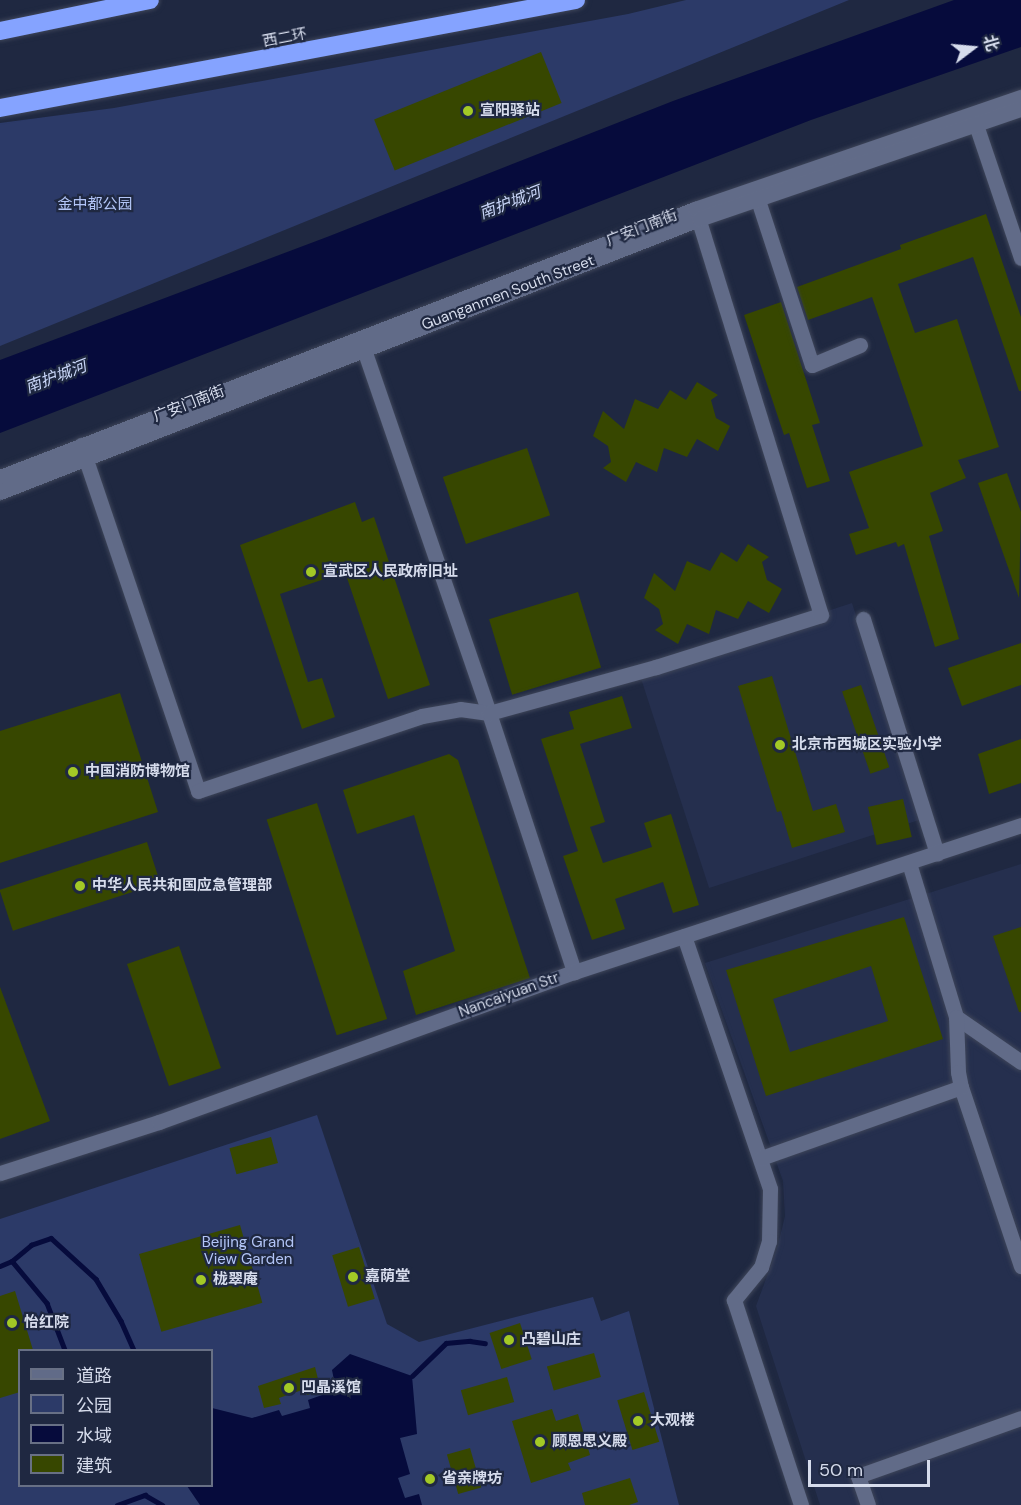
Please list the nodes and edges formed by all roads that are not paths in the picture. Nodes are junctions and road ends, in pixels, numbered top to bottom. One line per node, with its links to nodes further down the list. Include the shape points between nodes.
1 (150, 0): 3 (highway)
2 (576, 0): 5 (highway, 西二环)
3 (0, 31)
4 (1021, 97): 7 (street)
5 (0, 108)
6 (1021, 109): 7 (street)
7 (974, 119): 8 (street); 10 (street)
8 (756, 193): 9 (street, 广安门南街); 12 (street, via 812,365)
9 (697, 214): 11 (street, Guanganmen South Street); 17 (street, via 821,615)
10 (1021, 258)
11 (362, 344): 13 (street, Guanganmen South Street); 17 (street)
12 (860, 345)
13 (83, 452): 14 (street); 15 (street, Guanganmen South Street); 17 (street, via 198,791 422,716 460,709)
14 (0, 477)
15 (0, 492)
16 (863, 619): 19 (street)
17 (489, 713): 22 (street)
18 (1021, 825): 19 (street, Nancaiyuan Str)
19 (937, 854): 20 (street, Nancaiyuan Str)
20 (909, 863): 21 (street, Nancaiyuan Str); 23 (street)
21 (684, 936): 22 (street, Nancaiyuan Str); 26 (street)
22 (574, 972): 27 (street, Nancaiyuan Str, via 159,1122)
23 (956, 1017): 24 (street); 25 (street)
24 (1021, 1062)
25 (961, 1086): 26 (street); 28 (street)
26 (761, 1158): 30 (street, via 770,1189 769,1241 762,1267 734,1300)
27 (0, 1173)
28 (1021, 1266)
29 (1021, 1418): 31 (street, via 858,1476)
30 (801, 1505)
31 (868, 1505)

